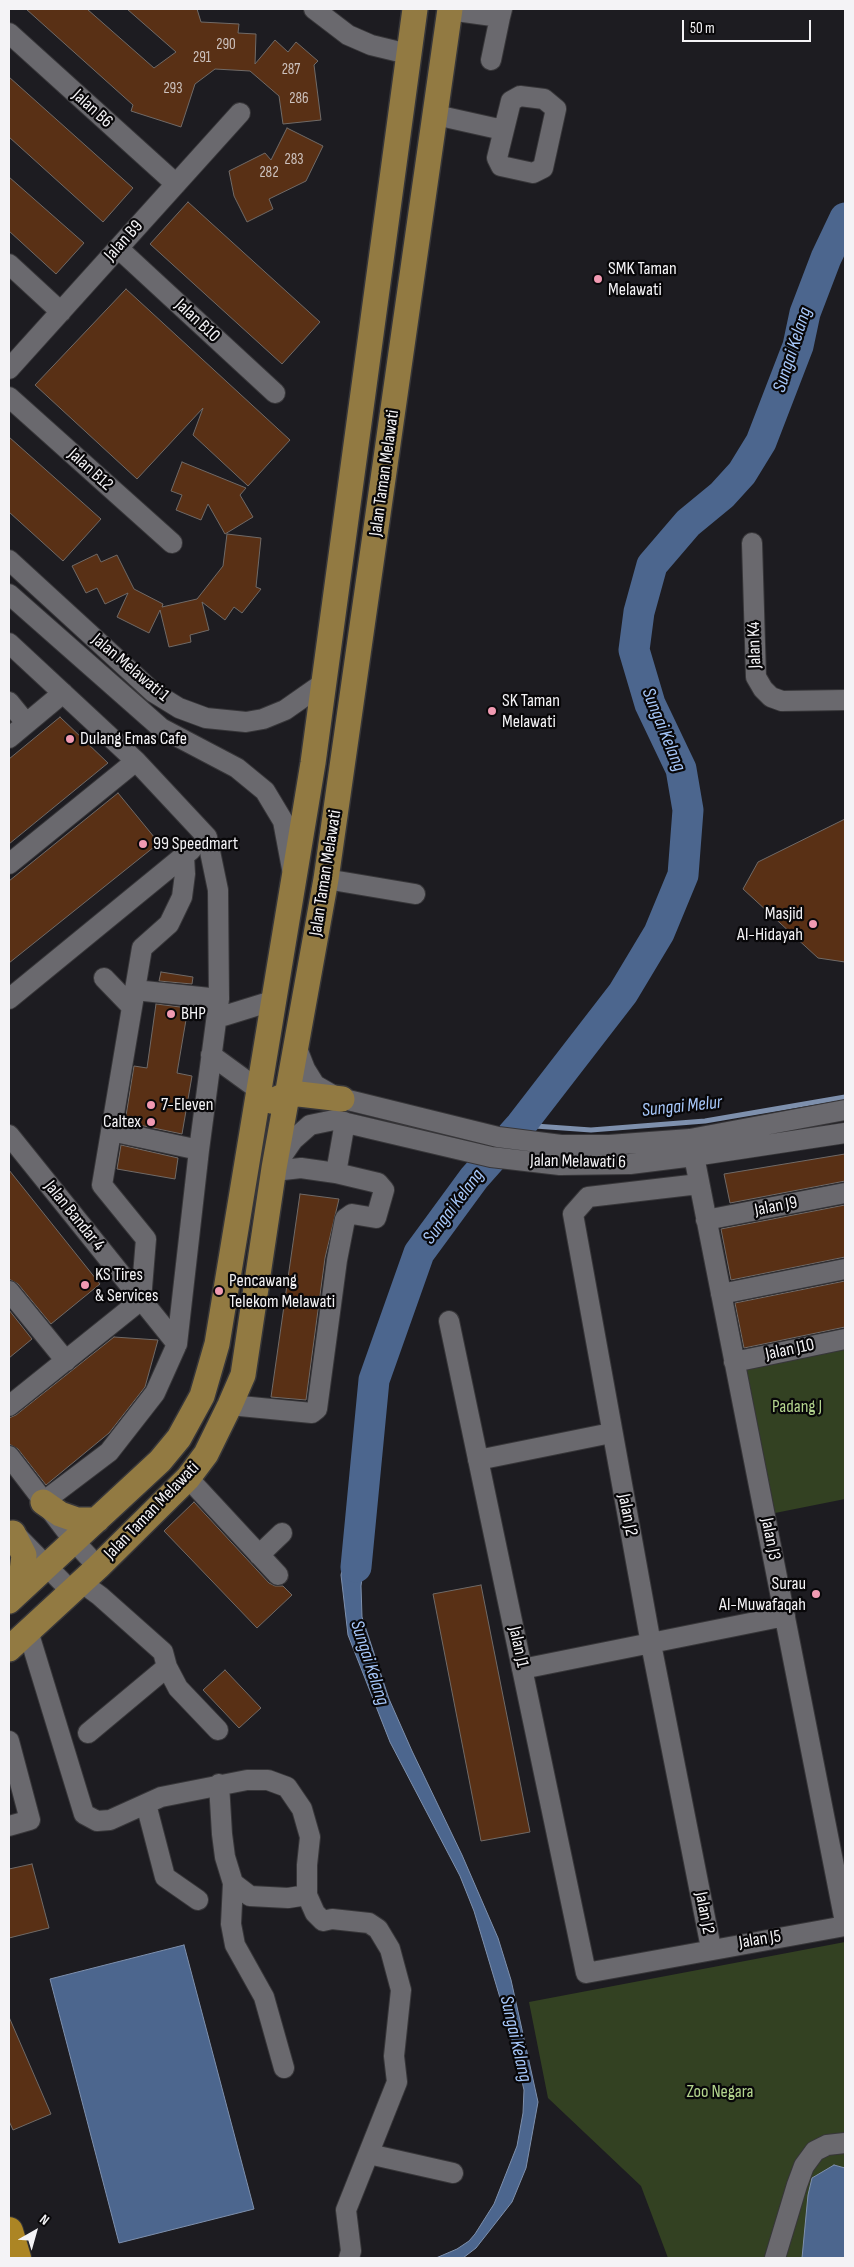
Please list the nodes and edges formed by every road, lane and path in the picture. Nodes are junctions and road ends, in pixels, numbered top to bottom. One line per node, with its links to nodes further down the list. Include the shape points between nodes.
1 (314, 9): 6 (street, via 348,35)
2 (415, 9): 6 (main road, Jalan Taman Melawati)
3 (450, 9): 4 (street); 9 (main road, Jalan Taman Melawati)
4 (501, 13): 7 (street)
5 (9, 33): 11 (street, Jalan B6)
6 (408, 54): 23 (main road, Jalan Taman Melawati)
7 (491, 60)
8 (240, 113): 11 (street, Jalan B9)
9 (436, 115): 10 (street); 33 (main road, Jalan Taman Melawati)
10 (503, 130)
11 (176, 184): 12 (street, Jalan B9)
12 (118, 248): 14 (street, Jalan B9); 16 (street, Jalan B10)
13 (9, 264): 14 (street)
14 (61, 312): 15 (street, Jalan B9)
15 (9, 370)
16 (275, 393)
17 (9, 397): 18 (street, Jalan B12)
18 (172, 543)
19 (752, 543): 25 (street, Jalan K4, via 756,677 763,689 782,702)
20 (9, 560): 23 (street, Jalan Melawati 1, via 153,692 179,708 206,718 246,722 263,719 285,710)
21 (9, 594): 34 (street, Jalan Melawati 1, via 160,728 237,768 265,791 283,821)
22 (9, 643): 24 (street)
23 (325, 682): 34 (main road, Jalan Taman Melawati)
24 (63, 693): 27 (street); 29 (street)
25 (845, 700)
26 (9, 702): 27 (street)
27 (26, 723): 28 (street)
28 (9, 738)
29 (136, 761): 30 (street); 32 (street)
30 (206, 837): 31 (street); 40 (street, via 218,890)
31 (184, 856): 37 (street, via 182,897 169,924 142,948); 38 (street)
32 (9, 864)
33 (326, 879): 35 (street); 41 (main road, Jalan Taman Melawati)
34 (294, 881): 39 (main road, Jalan Taman Melawati)
35 (415, 894)
36 (104, 978): 37 (street)
37 (133, 998): 40 (street); 48 (street)
38 (9, 1000)
39 (272, 1002): 40 (street); 43 (main road, Jalan Taman Melawati)
40 (218, 1009): 42 (street)
41 (296, 1046): 44 (main road, Jalan Taman Melawati); 45 (street, Jalan Melawati 6, via 315,1085)
42 (211, 1055): 43 (street); 51 (street)
43 (259, 1090): 47 (main road, Jalan Taman Melawati)
44 (288, 1094): 45 (main road, via 306,1094); 47 (main road, via 263,1107); 53 (main road, Jalan Taman Melawati)
45 (343, 1110): 46 (street, Jalan Melawati 6, via 427,1120 498,1137 561,1145 690,1139); 52 (street, Jalan Melawati 6, via 423,1142 491,1157 560,1166 630,1164); 53 (street, Jalan Melawati 6, via 334,1120 310,1124 293,1140); 54 (street)
46 (845, 1110)
47 (253, 1120): 74 (main road, Jalan Taman Melawati, via 216,1344 202,1396 170,1450)
48 (111, 1131): 51 (street); 61 (street, via 102,1185 146,1239)
49 (845, 1133): 52 (street, Jalan Melawati 6)
50 (9, 1134): 61 (street, Jalan Bandar 4)
51 (199, 1150): 64 (street)
52 (694, 1156): 55 (street, Jalan J3)
53 (274, 1169): 54 (street); 68 (main road, Jalan Taman Melawati, via 243,1375)
54 (336, 1172): 68 (street, via 378,1183 384,1190 376,1218 352,1214 345,1219 317,1409 312,1413)
55 (699, 1184): 57 (street, Jalan J3); 69 (street, Jalan J2, via 588,1197 573,1214)
56 (845, 1193): 57 (street, Jalan J9)
57 (706, 1220): 60 (street, Jalan J3)
58 (845, 1269): 60 (street)
59 (9, 1291): 65 (street)
60 (721, 1294): 66 (street, Jalan J3)
61 (141, 1300): 64 (street, Jalan Bandar 4); 65 (street)
62 (449, 1321): 71 (street, Jalan J1)
63 (845, 1339): 66 (street, Jalan J10)
64 (176, 1344): 73 (street, via 156,1393 109,1452)
65 (66, 1361): 67 (street)
66 (734, 1362): 83 (street, Jalan J3)
67 (9, 1406)
68 (230, 1406): 72 (main road, Jalan Taman Melawati, via 206,1454)
69 (611, 1433): 71 (street); 85 (street, Jalan J2)
70 (9, 1456): 73 (street)
71 (478, 1460): 88 (street, Jalan J1)
72 (188, 1478): 78 (street); 81 (main road, Jalan Taman Melawati)
73 (43, 1502): 74 (main road, via 76,1520); 77 (street)
74 (97, 1520): 77 (main road, Jalan Taman Melawati)
75 (11, 1530): 79 (street); 82 (main road, via 24,1555 21,1580)
76 (282, 1533): 78 (street)
77 (74, 1541): 79 (main road, Jalan Taman Melawati); 81 (street)
78 (259, 1555): 80 (street)
79 (48, 1565): 81 (street); 82 (main road, Jalan Taman Melawati)
80 (278, 1575)
81 (83, 1580): 84 (main road, Jalan Taman Melawati); 87 (street, via 163,1652)
82 (9, 1601)
83 (785, 1616): 85 (street); 98 (street, Jalan J3)
84 (28, 1631): 86 (main road, Jalan Taman Melawati); 93 (street, via 84,1814 97,1821 110,1820)
85 (651, 1644): 88 (street); 100 (street, Jalan J2)
86 (9, 1649)
87 (167, 1667): 89 (street, via 178,1688); 90 (street)
88 (522, 1669): 101 (street, Jalan J1)
89 (218, 1730)
90 (88, 1733)
91 (9, 1741): 94 (street, via 30,1820)
92 (220, 1784): 93 (street, via 161,1797); 95 (street, via 225,1857); 96 (street, via 268,1780 287,1787 302,1809 310,1837)
93 (146, 1804): 97 (street, via 165,1877)
94 (9, 1826)
95 (233, 1883): 96 (street, via 250,1896 288,1898); 102 (street, via 231,1924 235,1945 264,1997)
96 (307, 1895): 104 (street, via 315,1913 323,1921 356,1920 378,1929 390,1949 402,1990 394,2056 397,2082)
97 (198, 1900)
98 (845, 1922)
99 (845, 1926): 100 (street, Jalan J5)
100 (711, 1948): 101 (street, Jalan J5)
101 (586, 1973)
102 (284, 2068)
103 (845, 2143): 109 (street, via 827,2145 815,2151 804,2166)
104 (369, 2154): 105 (street); 108 (street, via 346,2210)
105 (454, 2173)
106 (9, 2231): 107 (highway)
107 (17, 2258)
108 (349, 2258)
109 (774, 2258)

